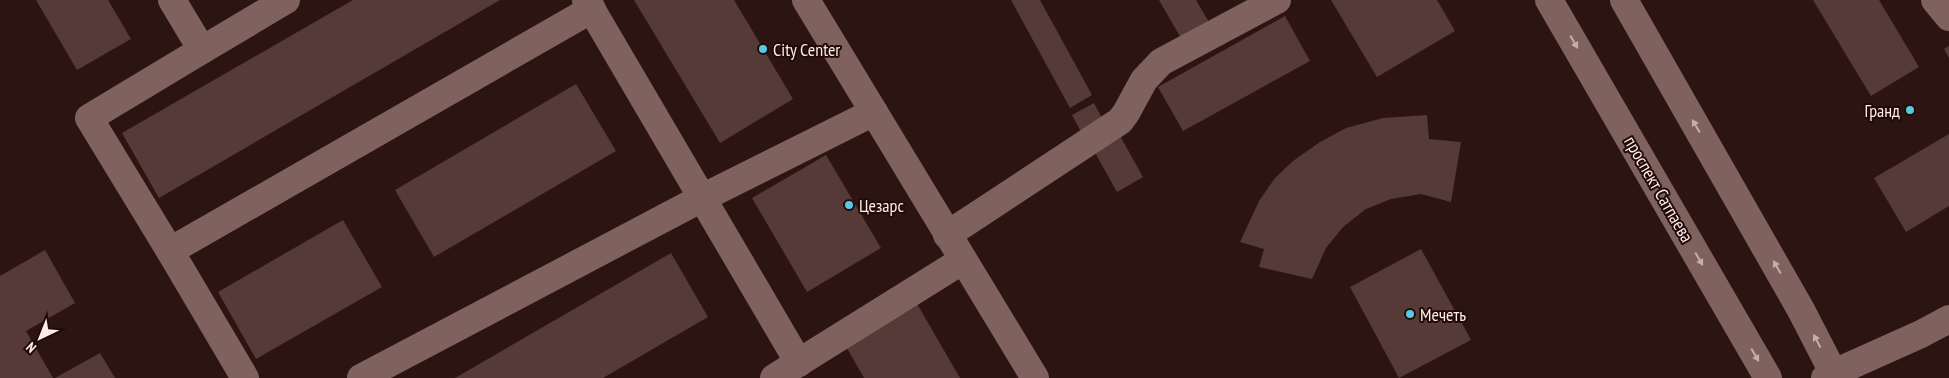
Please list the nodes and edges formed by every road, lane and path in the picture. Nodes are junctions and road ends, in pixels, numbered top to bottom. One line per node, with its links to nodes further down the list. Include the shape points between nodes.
1 (172, 0): 10 (street)
2 (286, 0): 10 (street)
3 (806, 0): 11 (street)
4 (1277, 0): 13 (street, via 1161,62 1144,80 1120,121)
5 (1549, 0): 23 (street, проспект Сатпаева, one-way to 23)
6 (1624, 0): 18 (street, one-way to 6, via 1801,310)
7 (1935, 0): 9 (street)
8 (589, 4): 12 (street); 14 (street)
9 (1949, 17)
10 (202, 50): 14 (street, via 88,118)
11 (874, 112): 12 (street); 13 (street)
12 (702, 198): 17 (street); 20 (street)
13 (947, 235): 15 (street)
14 (170, 251): 19 (street)
15 (962, 260): 17 (street); 22 (street)
16 (1949, 319): 18 (street)
17 (798, 363): 21 (street)
18 (1832, 376)
19 (245, 378)
20 (361, 378)
21 (774, 378)
22 (1035, 378)
23 (1768, 378)

